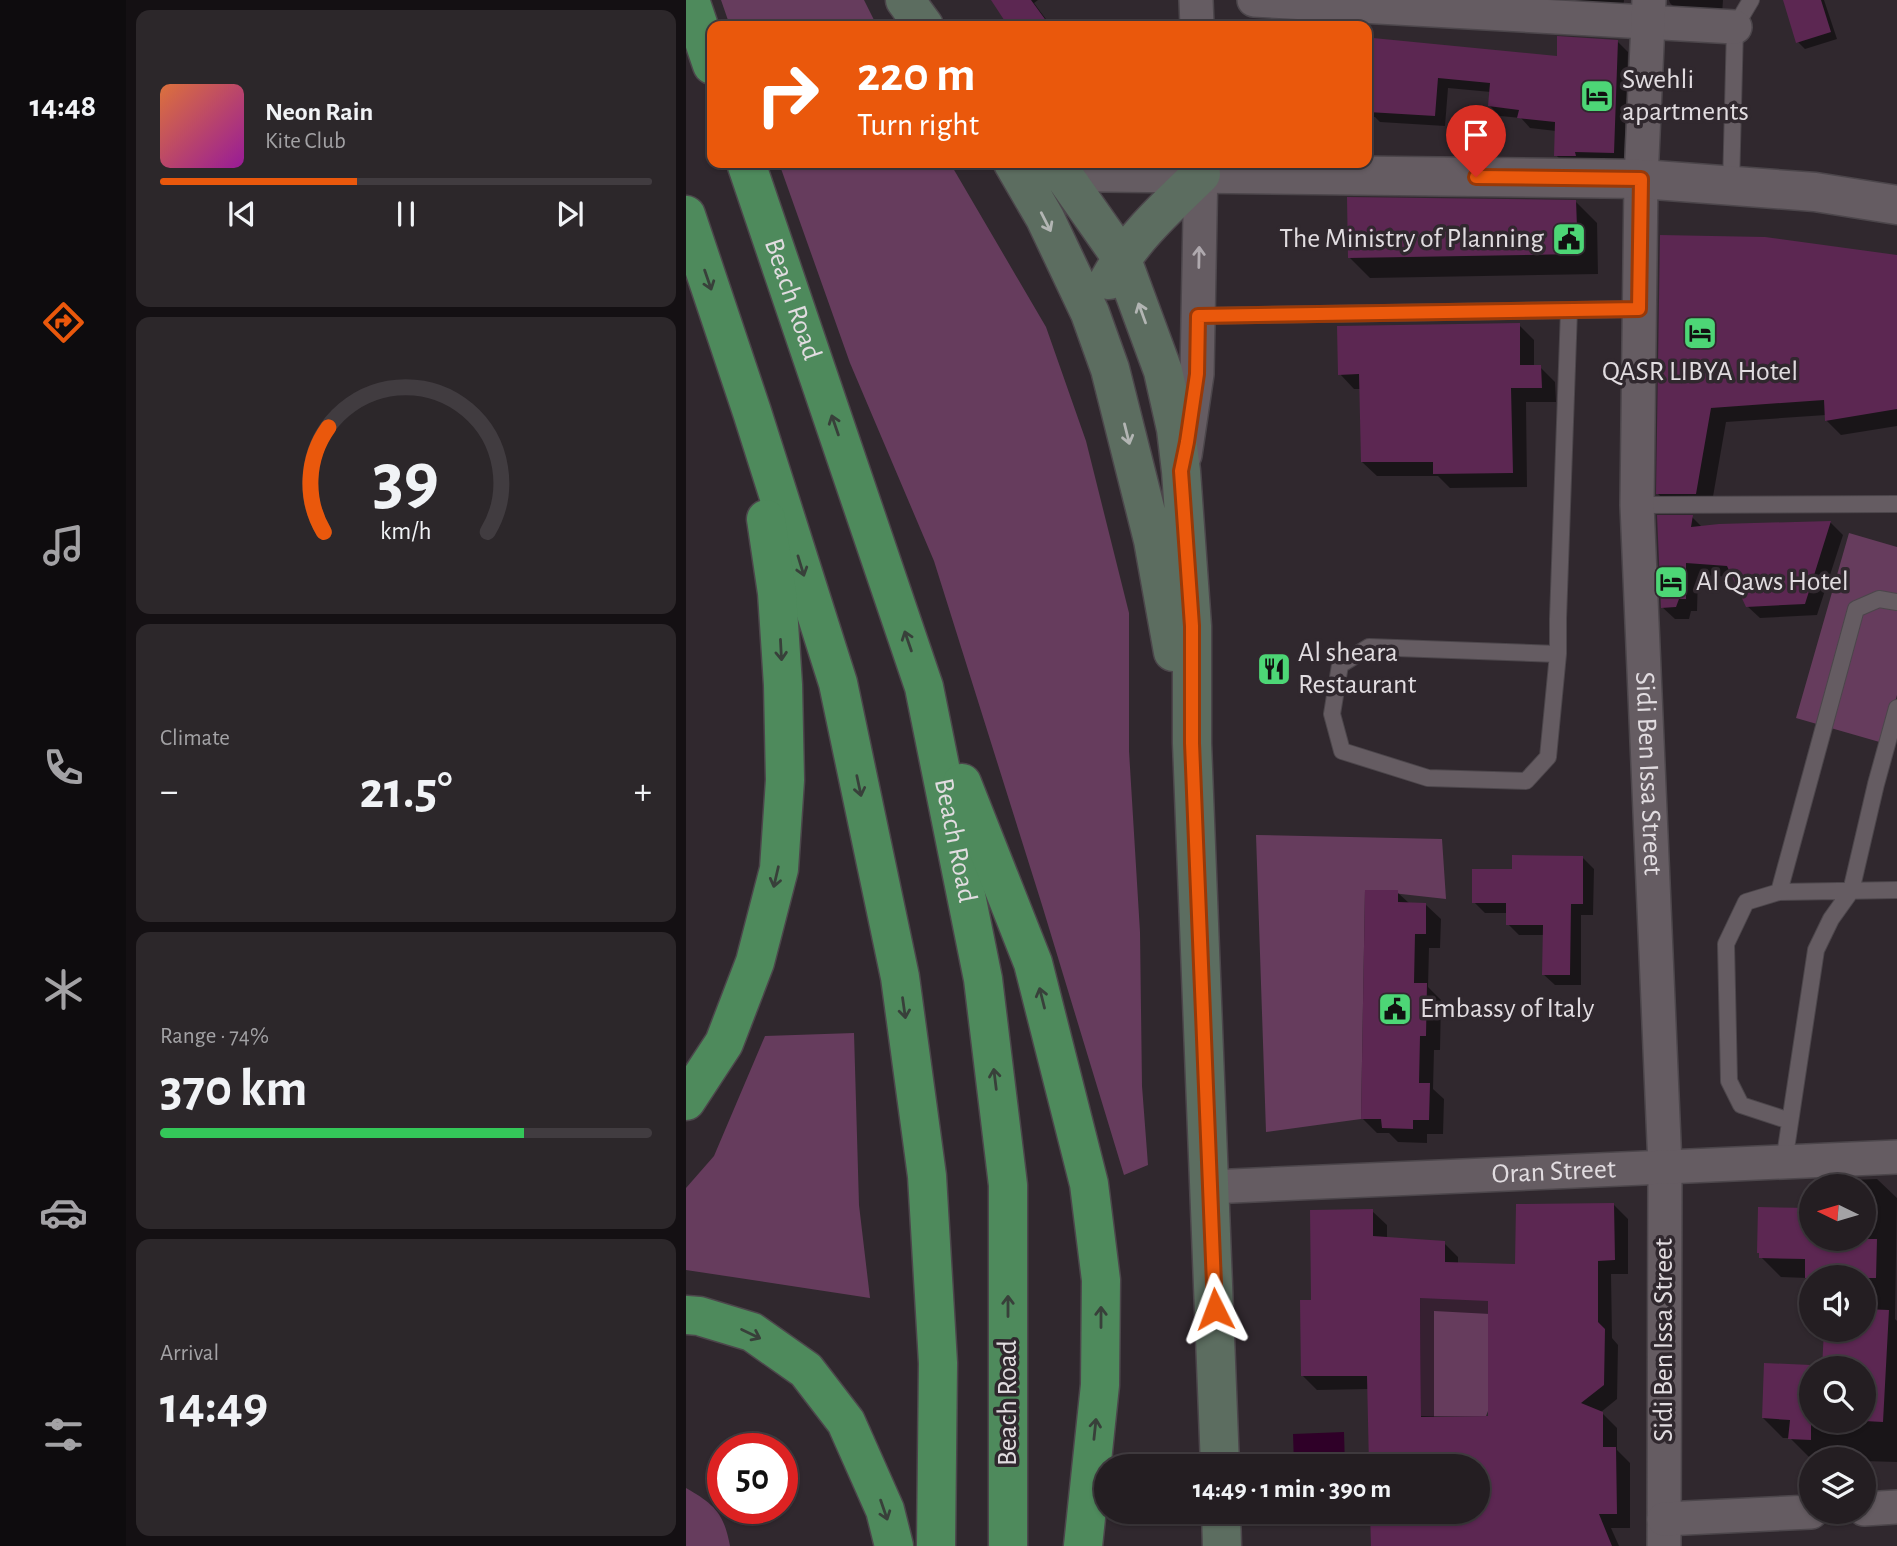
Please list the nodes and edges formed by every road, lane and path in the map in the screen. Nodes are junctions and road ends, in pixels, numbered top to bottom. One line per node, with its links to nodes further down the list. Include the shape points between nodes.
1 (690, 0): 9 (highway)
2 (905, 0): 7 (main road)
3 (1196, 0): 8 (street)
4 (1254, 0): 5 (street)
5 (1649, 11): 6 (street); 14 (street, Sidi Ben Issa Street)
6 (1743, 13): 15 (lane)
7 (920, 21)
8 (1197, 21)
9 (707, 50)
10 (748, 168): 30 (highway, Beach Road, one-way to 10)
11 (1016, 168): 21 (main road, one-way to 21)
12 (1060, 168): 18 (main road)
13 (1201, 168): 14 (street); 18 (main road); 22 (street, one-way to 13)
14 (1641, 179): 15 (street); 19 (street, Sidi Ben Issa Street)
15 (1731, 186): 16 (street, via 1815,192)
16 (1897, 205)
17 (686, 215): 25 (highway, one-way to 25)
18 (1121, 257): 21 (main road); 24 (main road, one-way to 18)
19 (1639, 309): 20 (lane); 27 (street, Sidi Ben Issa Street)
20 (1569, 310): 22 (lane); 29 (lane)
21 (1090, 313): 23 (main road)
22 (1198, 316): 24 (street)
23 (1110, 369): 24 (main road); 32 (main road, one-way to 32, via 1153,540)
24 (1180, 373): 32 (main road, via 1176,429 1192,626)
25 (752, 412): 36 (highway, one-way to 36, via 777,593 783,685 785,780 779,869 755,962 724,1043); 50 (highway, one-way to 50, via 838,684 900,977 928,1189 938,1363)
26 (1897, 504): 27 (lane)
27 (1637, 505): 40 (street, Sidi Ben Issa Street)
28 (1897, 602): 35 (lane, via 1879,599 1856,609)
29 (1558, 654): 29 (lane, via 1548,757 1526,781 1428,778 1342,751 1332,714 1340,665 1369,648)
30 (924, 687): 51 (highway, Beach Road, one-way to 30, via 1008,1185 984,979); 52 (highway, one-way to 30, via 1100,1385 1101,1280 1089,1184 1033,963)
31 (1897, 708): 34 (lane)
32 (1192, 743): 41 (main road)
33 (1897, 890): 34 (lane)
34 (1851, 891): 35 (lane); 37 (lane, via 1816,950)
35 (1779, 892): 37 (lane, via 1746,902 1726,944 1729,1080 1741,1105)
36 (686, 1101)
37 (1790, 1121): 39 (lane)
38 (1897, 1157): 39 (street, Oran Street)
39 (1784, 1162): 40 (street, Oran Street)
40 (1665, 1167): 41 (street, Oran Street); 48 (street, Sidi Ben Issa Street)
41 (1209, 1187): 43 (main road)
42 (686, 1315): 49 (highway, one-way to 49, via 752,1332 806,1370 846,1422 885,1510)
43 (1220, 1454)
44 (1897, 1507): 45 (street)
45 (1876, 1508)
46 (1799, 1513): 48 (street)
47 (1221, 1524): 53 (main road)
48 (1664, 1533)
49 (894, 1546)
50 (936, 1546)
51 (1008, 1546)
52 (1083, 1546)
53 (1222, 1546)

